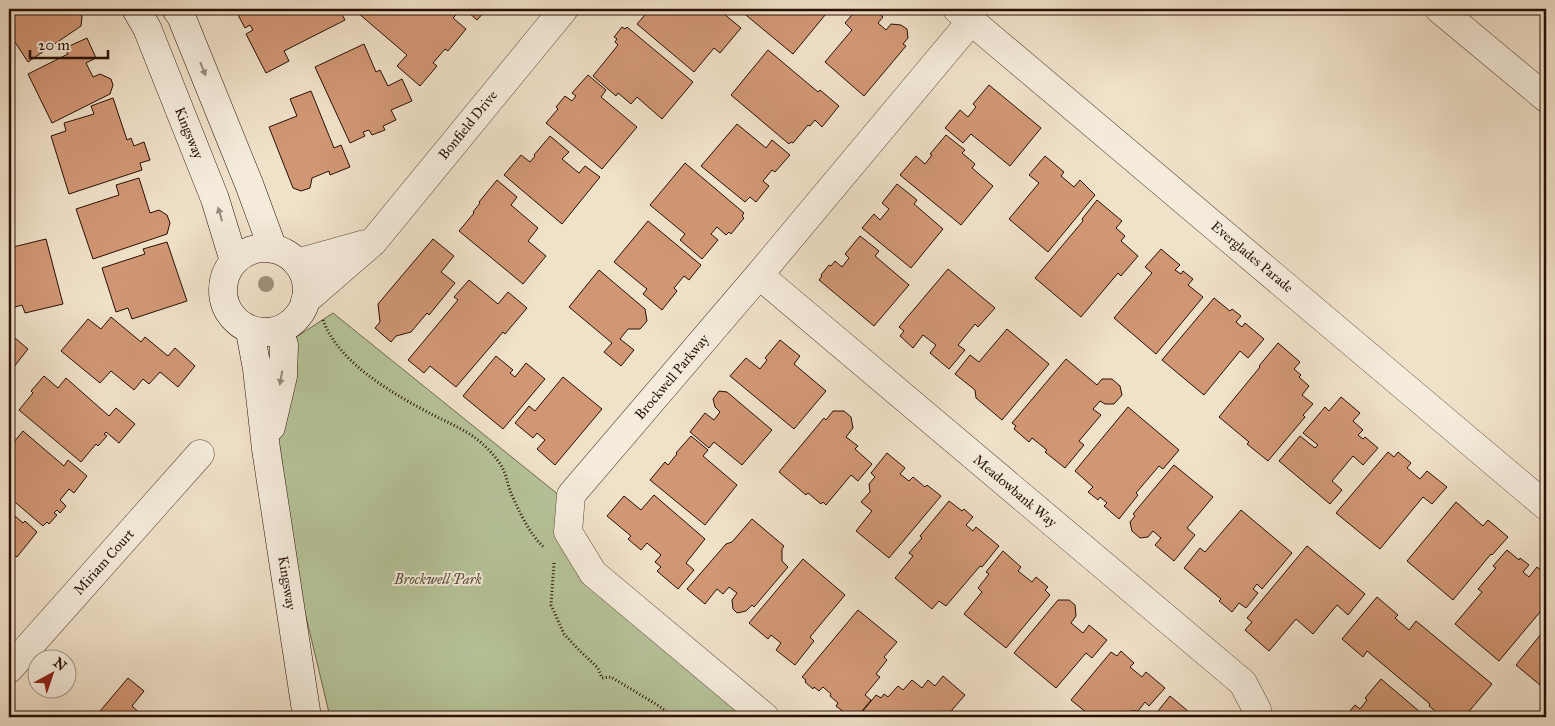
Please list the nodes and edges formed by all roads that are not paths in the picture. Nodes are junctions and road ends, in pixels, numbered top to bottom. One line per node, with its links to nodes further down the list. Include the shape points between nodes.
1 (136, 9): 9 (street, Kingsway, one-way to 1, via 215,199 147,28)
2 (176, 9): 8 (street, one-way to 8)
3 (564, 9): 7 (street, Bonfield Drive)
4 (1438, 9): 6 (street)
5 (965, 14): 11 (street, Brockwell Parkway); 17 (street, Everglades Parade)
6 (1546, 98)
7 (373, 242): 10 (street); 12 (street, Bonfield Drive)
8 (273, 249): 9 (street, via 259,248); 10 (street)
9 (234, 261): 13 (street, via 223,279 223,300 232,318)
10 (298, 263): 12 (street)
11 (758, 275): 20 (street, Brockwell Parkway, via 572,495 568,532 593,572); 21 (street, Meadowbank Way, via 1243,683)
12 (314, 308): 14 (street, via 303,308 294,322)
13 (250, 330): 14 (street, via 264,333); 15 (street, Kingsway)
14 (279, 331): 15 (street, Kingsway, one-way to 15, via 284,345 282,376)
15 (266, 449): 19 (street, Kingsway)
16 (200, 454): 18 (street, Miriam Court)
17 (1546, 506)
18 (9, 669)
19 (308, 717)
20 (765, 717)
21 (1258, 717)

